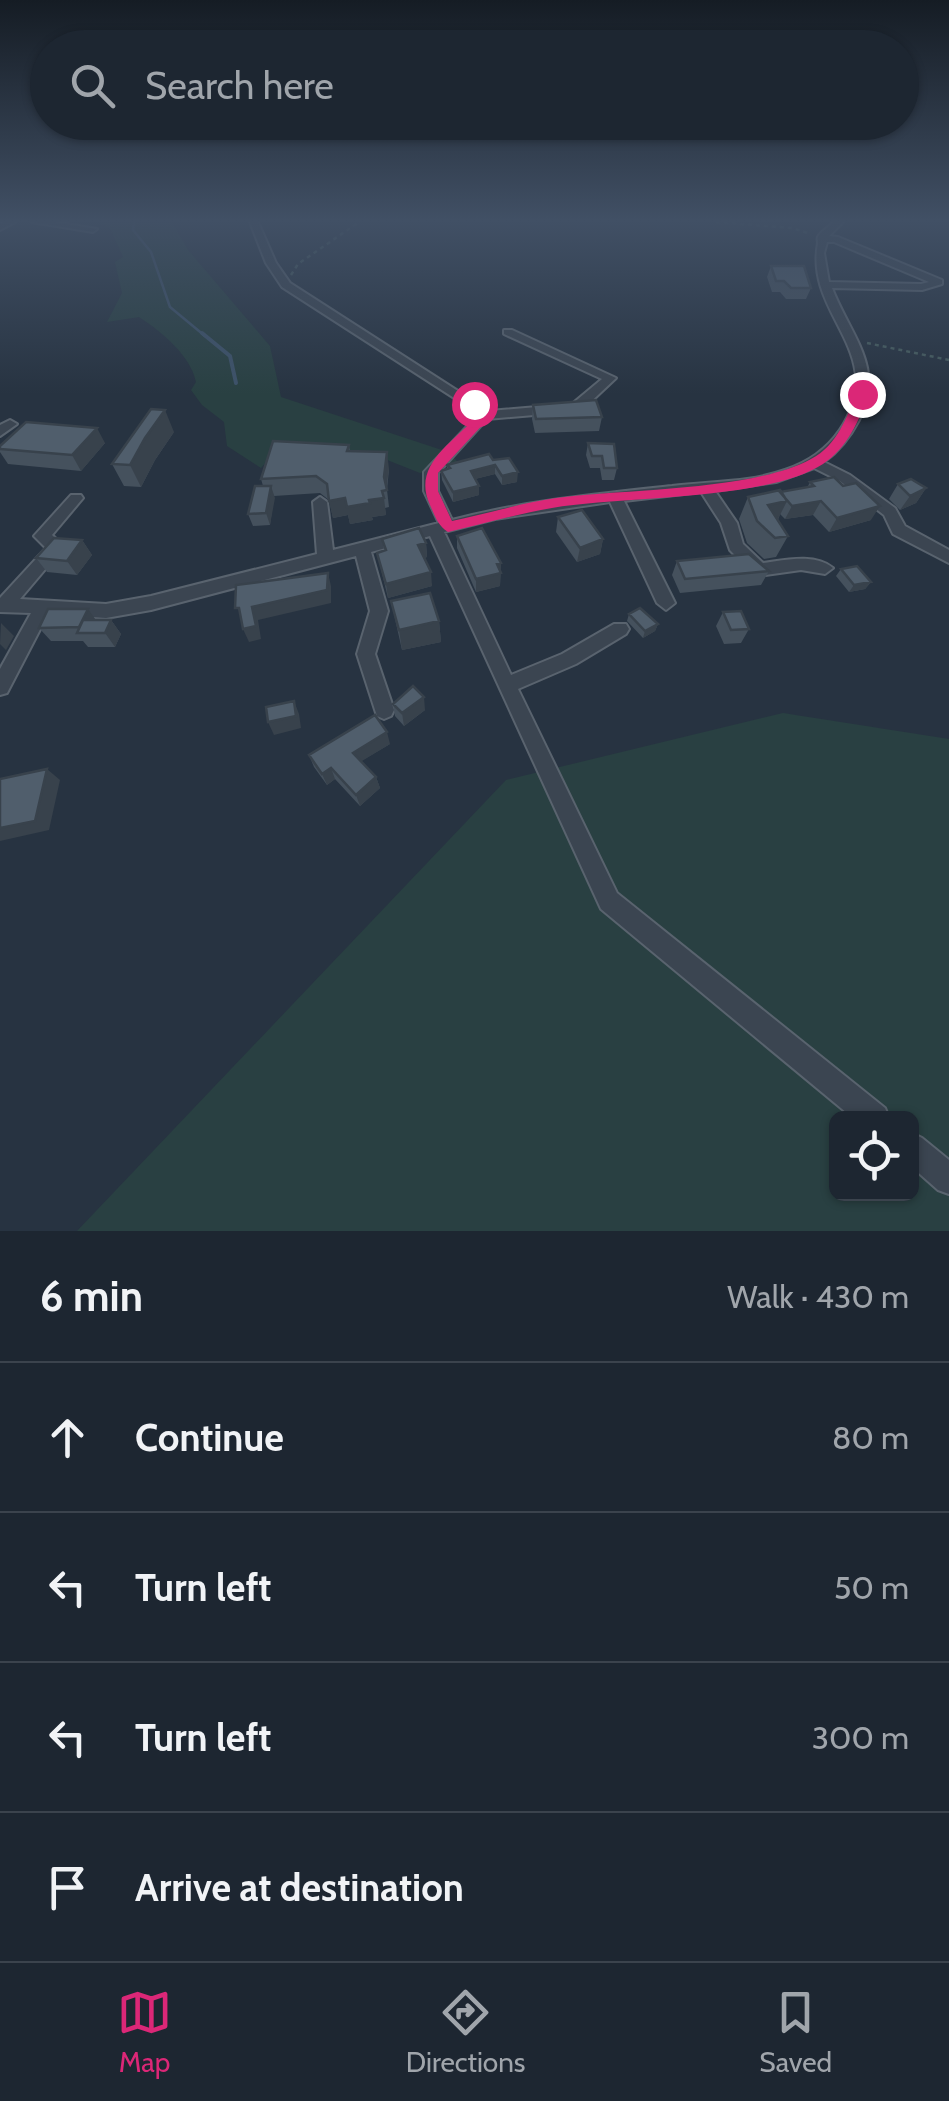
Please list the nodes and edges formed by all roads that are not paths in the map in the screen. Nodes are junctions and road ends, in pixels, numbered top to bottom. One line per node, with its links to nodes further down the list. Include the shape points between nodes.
1 (283, 279): 6 (street, via 474,404)
2 (824, 279): 4 (street)
3 (932, 279): 4 (street, via 938,282 922,287)
4 (826, 285): 7 (street, via 864,372 860,400 841,439)
5 (508, 332): 6 (street, via 610,378 576,408)
6 (482, 416): 12 (street, via 431,472)
7 (814, 462): 8 (street, via 782,476); 14 (street, via 890,512 899,530)
8 (705, 487): 9 (street); 16 (street, via 736,546 760,570)
9 (614, 497): 12 (street, via 495,514); 17 (street)
10 (76, 498): 18 (street, via 42,536 56,547)
11 (320, 502): 15 (street)
12 (442, 529): 13 (street); 21 (street)
13 (363, 550): 15 (street); 23 (street, via 379,610 366,654)
14 (949, 557)
15 (326, 558): 19 (street, via 106,611)
16 (824, 568)
17 (666, 603)
18 (2, 605): 19 (street)
19 (44, 608): 22 (street)
20 (620, 630): 21 (street)
21 (506, 686): 24 (street, via 609,901)
22 (0, 687)
23 (384, 710)
24 (866, 1111)
25 (919, 1154): 26 (street)
26 (949, 1179)

